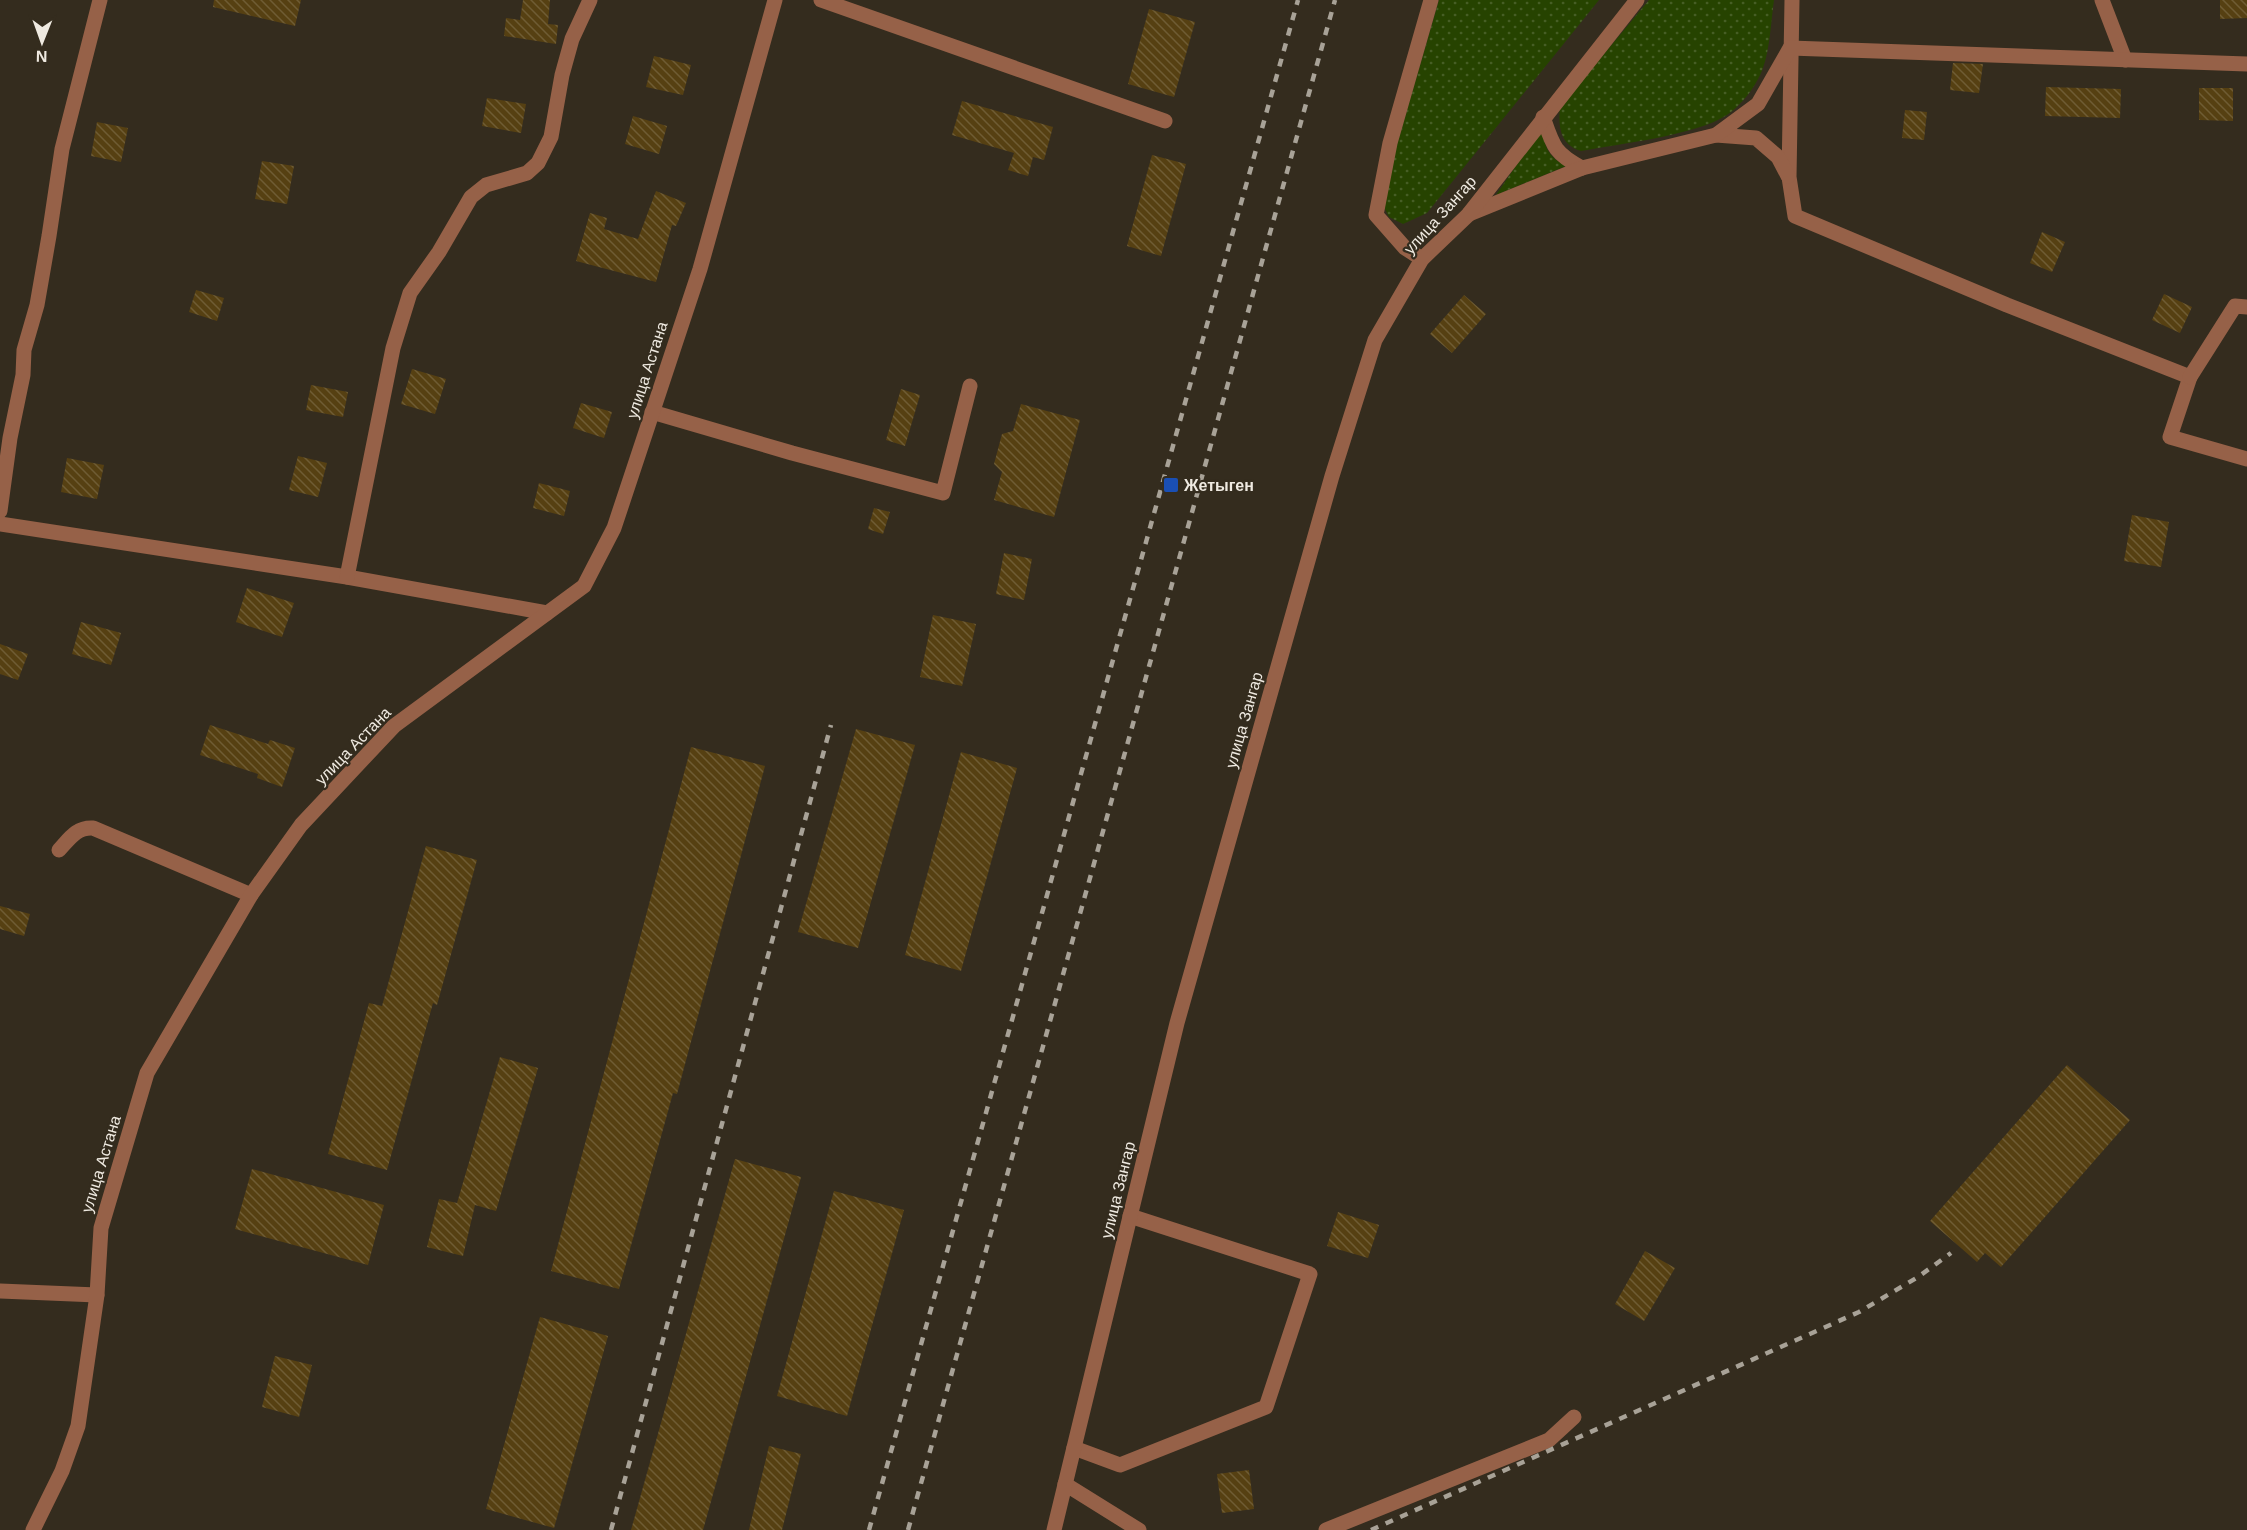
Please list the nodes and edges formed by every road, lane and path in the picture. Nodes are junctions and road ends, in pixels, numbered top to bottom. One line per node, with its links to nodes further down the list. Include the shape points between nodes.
1 (100, 0): 24 (street, via 62,149 37,304 24,350)
2 (590, 0): 26 (street, via 572,39 550,137 538,163 527,173 486,184 471,197 410,293 393,348)
3 (775, 0): 22 (street, улица Астана, via 699,269)
4 (821, 0): 13 (street)
5 (1431, 0): 18 (street, via 1390,143 1376,215 1405,249)
6 (1636, 0): 12 (street, улица Зангар)
7 (1792, 0): 9 (street)
8 (2102, 0): 10 (street)
9 (1790, 48): 10 (street); 14 (street, via 1758,104); 16 (street)
10 (2125, 60): 11 (street)
11 (2247, 64)
12 (1543, 117): 15 (street, via 1553,146); 17 (street, улица Зангар)
13 (1165, 121)
14 (1716, 135): 15 (street); 16 (street, via 1756,138 1778,157)
15 (1582, 168): 17 (street)
16 (1789, 177): 20 (street, via 1795,216)
17 (1468, 215): 18 (street, улица Зангар)
18 (1422, 259): 30 (street, улица Зангар, via 1375,340 1332,476 1177,1023)
19 (2247, 307): 20 (street, via 2235,306)
20 (2190, 377): 23 (street, via 2170,437)
21 (970, 386): 22 (street, via 943,493)
22 (652, 412): 27 (street, улица Астана, via 614,528 584,586)
23 (2247, 459)
24 (0, 511)
25 (0, 524): 26 (street)
26 (347, 576): 27 (street)
27 (547, 613): 29 (street, улица Астана, via 394,726 302,825)
28 (59, 850): 29 (street, via 76,831 93,828)
29 (251, 895): 32 (street, улица Астана, via 147,1073 101,1227)
30 (1130, 1216): 34 (street, улица Зангар); 34 (street, via 1310,1274 1266,1407 1120,1465)
31 (0, 1291): 32 (street)
32 (97, 1295): 36 (street, улица Астана, via 78,1426 62,1471)
33 (1574, 1417): 39 (street, via 1549,1440)
34 (1074, 1448): 35 (street, улица Зангар)
35 (1065, 1484): 37 (street, улица Зангар); 38 (street)
36 (33, 1530)
37 (1054, 1530)
38 (1139, 1530)
39 (1326, 1530)

